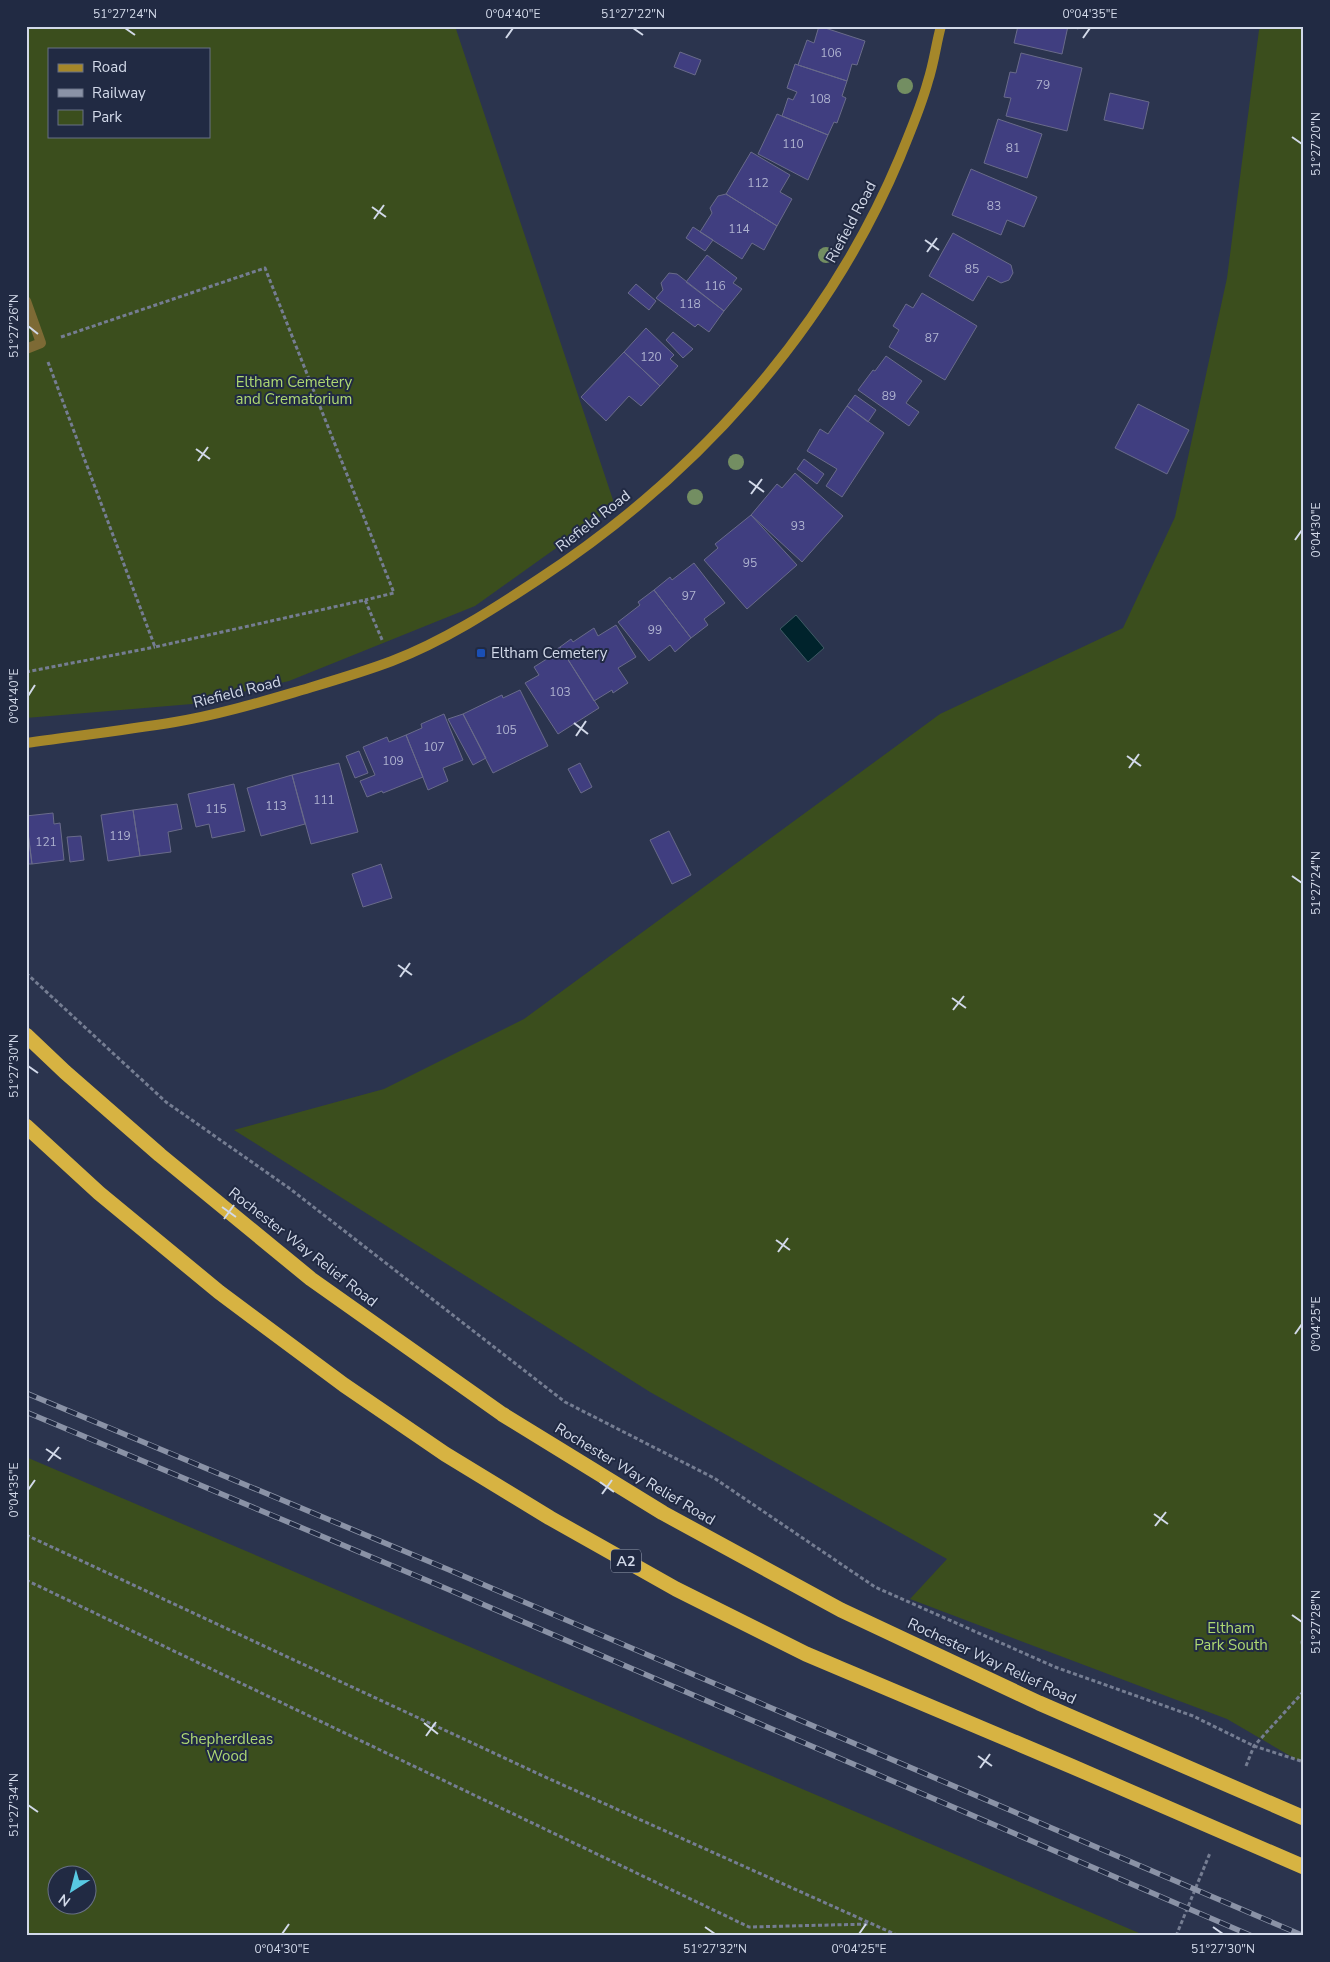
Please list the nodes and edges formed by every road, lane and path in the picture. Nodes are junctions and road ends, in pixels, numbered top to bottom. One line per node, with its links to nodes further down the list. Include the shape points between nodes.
1 (941, 26): 7 (street, Riefield Road, via 928,82 912,129 864,234 837,281 791,346 730,420 635,509 580,552 492,610)
2 (26, 301): 3 (lane)
3 (41, 343): 4 (lane); 5 (path, via 265,268 394,593); 6 (path)
4 (26, 349)
5 (365, 600): 6 (path); 7 (path)
6 (155, 647): 8 (path)
7 (392, 661): 9 (street, Riefield Road, via 243,708 177,722)
8 (26, 672)
9 (26, 743)
10 (26, 973): 18 (path, via 166,1102 289,1188 565,1402 714,1478 875,1587 1055,1667 1193,1716)
11 (26, 1035): 20 (highway, Rochester Way Relief Road, via 160,1155 311,1278 502,1414 655,1508 841,1610 1039,1703)
12 (26, 1126): 21 (highway, A2, via 219,1292 359,1396 445,1454 550,1518 676,1589 806,1654)
13 (26, 1535): 22 (path, via 544,1776)
14 (26, 1580): 22 (path, via 749,1927)
15 (1304, 1634): 16 (path)
16 (1304, 1654)
17 (1304, 1692): 18 (path)
18 (1254, 1746): 19 (path)
19 (1304, 1762)
20 (1304, 1818)
21 (1304, 1867)
22 (873, 1924): 23 (path)
23 (899, 1936)

